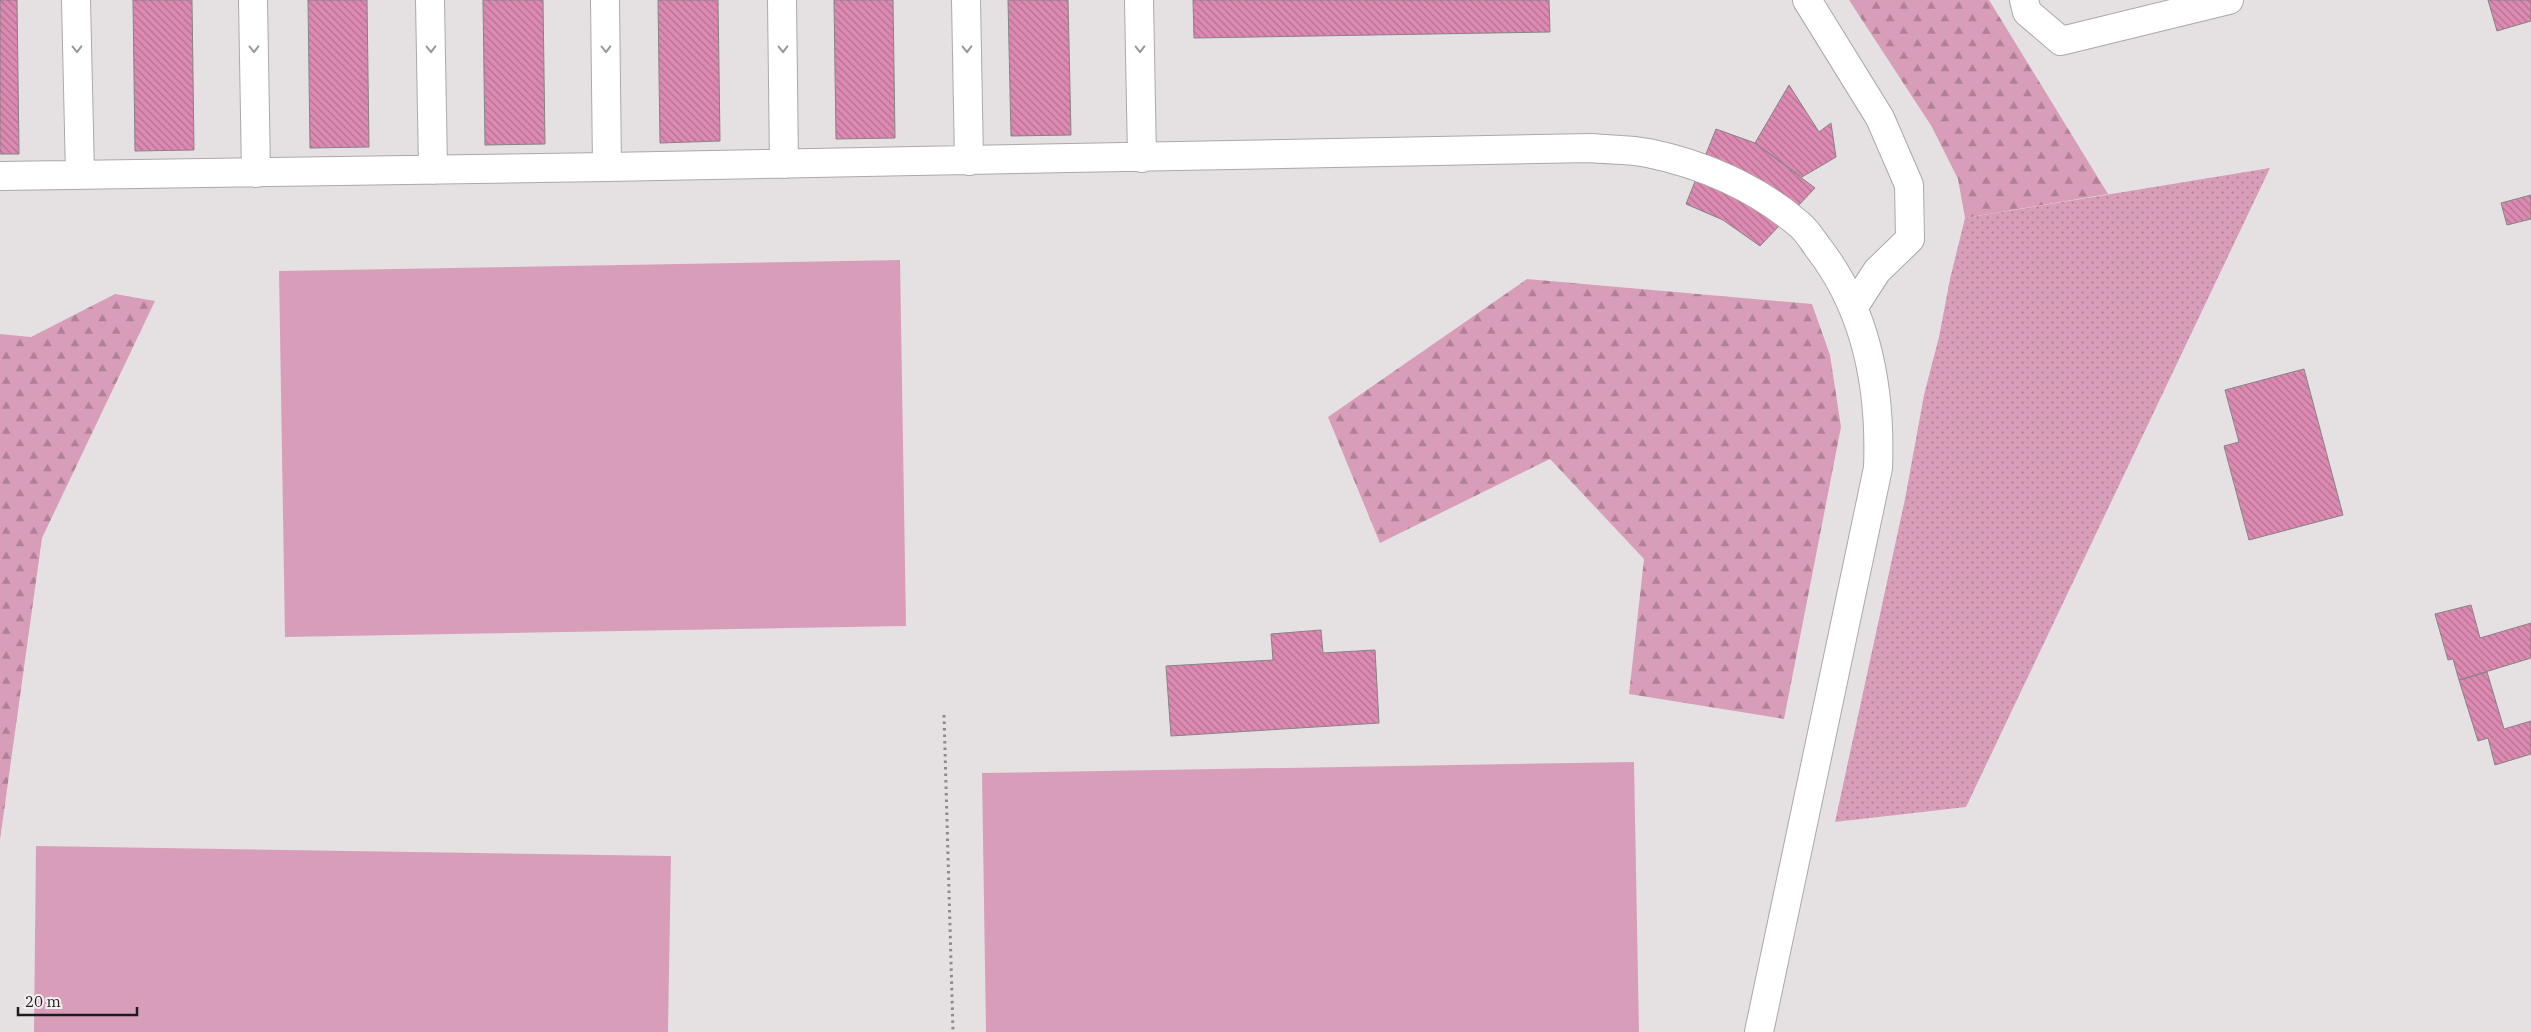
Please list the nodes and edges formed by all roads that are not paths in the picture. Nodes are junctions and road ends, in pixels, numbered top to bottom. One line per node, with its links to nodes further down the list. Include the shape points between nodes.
1 (76, 0): 17 (lane, one-way to 17)
2 (253, 0): 16 (lane, one-way to 16)
3 (430, 0): 15 (lane, one-way to 15)
4 (605, 0): 14 (lane, one-way to 14)
5 (782, 0): 13 (lane, one-way to 13)
6 (966, 0): 12 (lane, one-way to 12)
7 (1140, 0): 11 (lane, one-way to 11)
8 (1807, 0): 19 (lane, via 1880,118 1910,185 1910,239 1876,270)
9 (2024, 0): 10 (lane, via 2027,12 2061,41)
10 (2229, 0)
11 (1142, 158): 12 (lane); 19 (lane, via 1591,148 1646,152 1712,170 1772,203 1802,226 1828,260)
12 (969, 161): 13 (lane)
13 (784, 164): 14 (lane)
14 (607, 168): 15 (lane)
15 (433, 170): 16 (lane)
16 (256, 173): 17 (lane)
17 (80, 175): 18 (lane)
18 (0, 176)
19 (1854, 308): 20 (lane, via 1875,386 1880,426 1878,468)
20 (1759, 1032)

